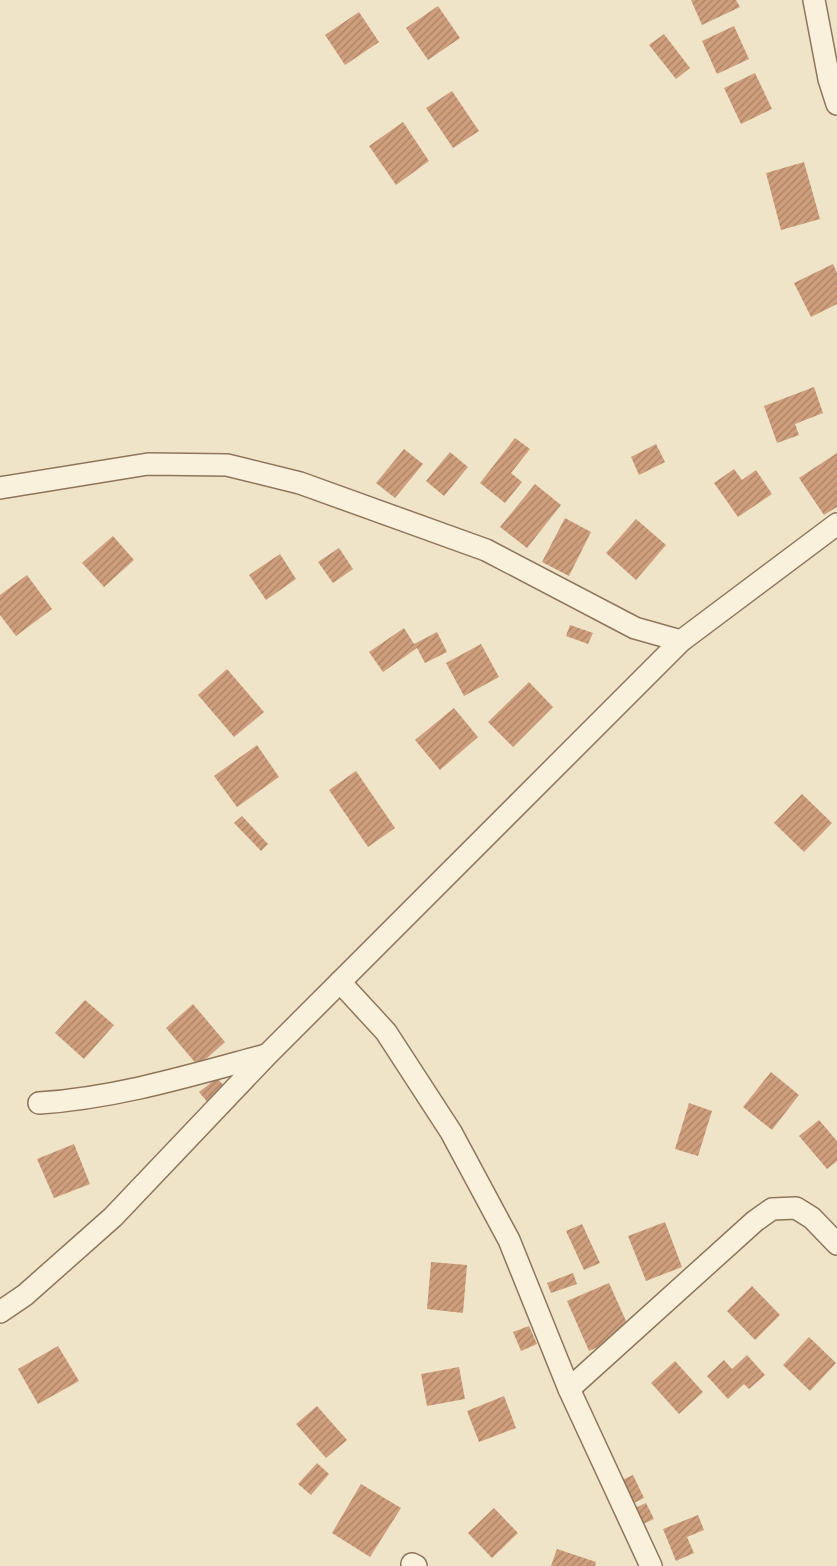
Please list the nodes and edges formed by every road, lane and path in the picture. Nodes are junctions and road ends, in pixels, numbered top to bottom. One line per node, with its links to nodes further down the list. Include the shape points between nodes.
1 (814, 0): 2 (street)
2 (837, 104)
3 (0, 488): 5 (street, via 148,464 227,465 300,483 486,550 635,628)
4 (837, 524): 5 (street)
5 (681, 641): 6 (street)
6 (340, 982): 7 (street); 11 (street, via 386,1032 451,1132 509,1240)
7 (267, 1055): 8 (street, via 126,1091); 10 (street, via 112,1216 25,1295)
8 (39, 1103)
9 (837, 1244): 11 (street, via 812,1218 796,1208 772,1209)
10 (0, 1312)
11 (569, 1388): 12 (street)
12 (651, 1566)

